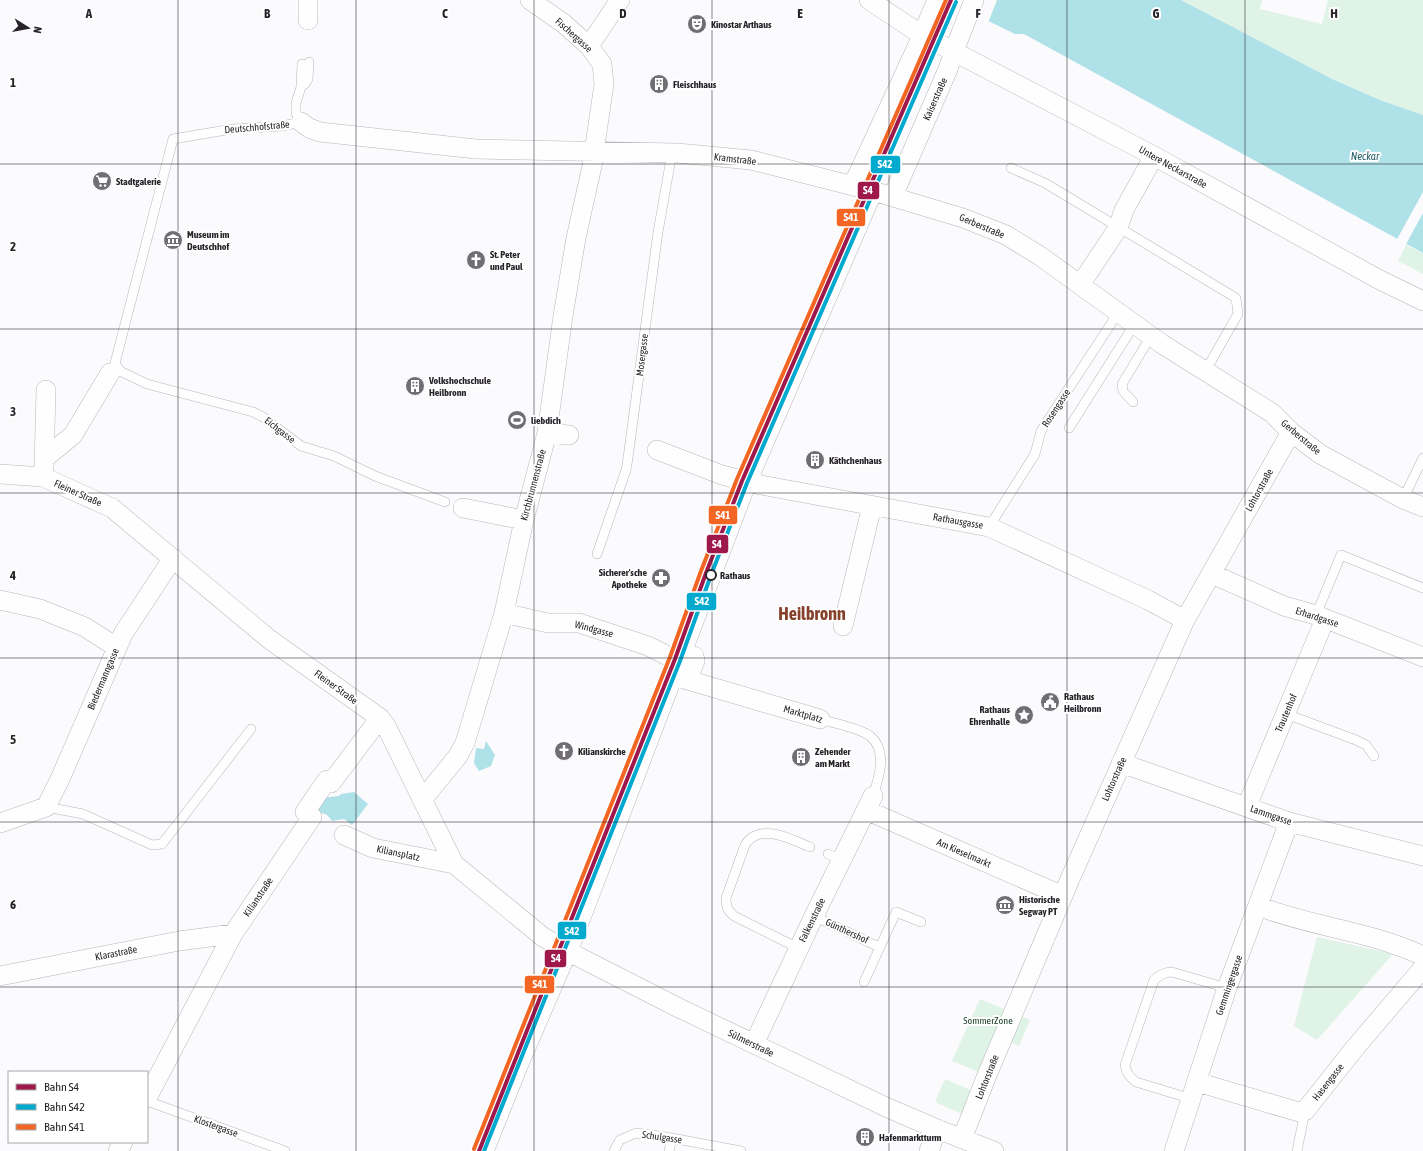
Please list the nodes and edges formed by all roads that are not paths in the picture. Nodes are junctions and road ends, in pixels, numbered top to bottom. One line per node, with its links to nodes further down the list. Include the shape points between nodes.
1 (308, 0): 7 (street)
2 (530, 0): 9 (street, Fischergasse, via 563,23)
3 (620, 0): 9 (street)
4 (869, 0): 8 (street, Untere Neckarstraße)
5 (974, 0): 10 (street, Kaiserstraße)
6 (934, 8): 8 (street)
7 (308, 20)
8 (922, 35): 10 (street, Untere Neckarstraße); 17 (street)
9 (589, 46): 13 (street, Fischergasse, via 602,64 604,84)
10 (954, 51): 15 (street, Untere Neckarstraße); 19 (street, Kaiserstraße)
11 (306, 63): 12 (lane, via 307,82 301,87 295,107)
12 (301, 122): 13 (street, Deutschhofstraße, via 320,132 476,149); 26 (lane, Deutschhofstraße, via 282,126 232,129 173,139)
13 (594, 152): 14 (street, Kramstraße); 32 (street, Kirchbrunnenstraße, via 576,238)
14 (672, 153): 17 (street, Kramstraße, via 751,160); 49 (lane, Mosergasse, via 658,232 626,470)
15 (1154, 156): 20 (street, via 1124,210); 22 (street, Untere Neckarstraße, via 1380,280)
16 (1011, 168): 20 (lane, via 1044,183)
17 (852, 185): 18 (street, Kramstraße)
18 (873, 191): 19 (street, Gerberstraße); 39 (street)
19 (893, 196): 21 (street, Gerberstraße, via 963,218 1006,235)
20 (1118, 228): 21 (street); 27 (lane, via 1236,298 1238,314)
21 (1080, 285): 23 (street, Gerberstraße)
22 (1423, 300)
23 (1118, 313): 24 (street, Gerberstraße); 48 (lane, Rosengasse, via 1041,431 1035,454)
24 (1134, 325): 25 (street, Gerberstraße); 30 (lane)
25 (1151, 336): 27 (street, Gerberstraße); 29 (lane, via 1122,384 1123,391)
26 (113, 368): 35 (street, Deutschhofstraße, via 73,435); 42 (lane, Eichgasse, via 147,384 253,412 306,449 334,456 388,482)
27 (1206, 370): 31 (street, Gerberstraße, via 1272,413)
28 (46, 390): 35 (street, Fleiner Straße)
29 (1133, 402)
30 (1069, 428)
31 (1291, 432): 41 (street, Gerberstraße, via 1320,454); 51 (street, Lohtorstraße)
32 (547, 433): 33 (street); 47 (street, Kirchbrunnenstraße)
33 (569, 435)
34 (657, 450): 39 (street, Rathausgasse, via 714,473)
35 (45, 458): 38 (street, Fleiner Straße)
36 (1423, 458): 41 (lane)
37 (0, 474): 38 (street, Fleiner Straße)
38 (44, 477): 50 (street, Fleiner Straße, via 112,508)
39 (748, 482): 40 (street); 43 (street, via 758,497); 44 (street, Rathausgasse); 60 (street)
40 (730, 498)
41 (1403, 498): 45 (street, Gerberstraße)
42 (445, 502)
43 (752, 504)
44 (872, 506): 48 (street, Rathausgasse); 57 (street)
45 (1423, 507)
46 (463, 508): 47 (street)
47 (524, 520): 54 (street, Kirchbrunnenstraße)
48 (989, 527): 56 (street, Rathausgasse, via 1148,600)
49 (597, 554)
50 (173, 558): 58 (street, Biedermanngasse); 62 (street, Fleiner Straße, via 269,639)
51 (1212, 574): 55 (street, Erhardgasse, via 1284,606); 56 (street, Lohtorstraße)
52 (1423, 588): 55 (lane, via 1341,555)
53 (0, 600): 58 (street, via 40,609 85,627)
54 (504, 613): 60 (street, Windgasse, via 548,623 579,623 648,646); 67 (street, Kirchbrunnenstraße, via 465,743 458,756)
55 (1321, 617): 59 (street, Erhardgasse); 61 (street, Trautenhof)
56 (1185, 620): 66 (street, Lohtorstraße)
57 (843, 626)
58 (116, 647): 70 (street, Biedermanngasse)
59 (1423, 657)
60 (680, 662): 63 (street, Marktplatz); 84 (street)
61 (1286, 714): 65 (lane, via 1356,740 1366,745); 69 (street, Trautenhof)
62 (380, 718): 67 (street, Fleiner Straße); 81 (street, Kilianstraße, via 331,783 327,780 305,812 312,817)
63 (820, 719): 68 (lane, Marktplatz, via 870,736 879,749 880,772)
64 (251, 729): 70 (lane, via 162,844 152,845 84,814)
65 (1374, 756)
66 (1122, 763): 69 (street, Lammgasse); 77 (street, Lohtorstraße)
67 (422, 800): 76 (street, Fleiner Straße)
68 (869, 804): 77 (street, Am Kieselmarkt); 79 (street, Falkenstraße, via 835,857)
69 (1247, 806): 71 (street, Lammgasse)
70 (46, 807): 72 (street)
71 (1289, 822): 75 (street, Lammgasse); 78 (street, Gemmingergasse)
72 (0, 823)
73 (344, 834): 76 (street, Kiliansplatz, via 373,848)
74 (810, 847): 83 (lane, via 763,833 748,839 726,898 728,911 734,916)
75 (1423, 856)
76 (454, 864): 84 (street, Fleiner Straße, via 543,937)
77 (1063, 896): 97 (street, Lohtorstraße)
78 (1258, 906): 85 (street, via 1399,946); 89 (street, Gemmingergasse)
79 (814, 916): 82 (lane, Günthershof); 83 (street, Falkenstraße)
80 (921, 922): 82 (lane, Günthershof, via 896,912)
81 (233, 934): 87 (street, Klarastraße); 92 (street, Kilianstraße)
82 (879, 947): 88 (lane, Günthershof)
83 (798, 948): 90 (street, Falkenstraße)
84 (567, 952): 90 (street, Sülmerstraße); 99 (street)
85 (1423, 956)
86 (1423, 968): 94 (street, Hasengasse)
87 (0, 976)
88 (864, 982)
89 (1227, 988): 91 (street, Gemmingergasse); 91 (lane, via 1172,972 1160,975 1154,980 1125,1065 1130,1078 1136,1082)
90 (754, 1044): 95 (street, Sülmerstraße)
91 (1194, 1090): 94 (street, Hasengasse, via 1298,1112); 105 (street, Gemmingergasse)
92 (148, 1096)
93 (148, 1101): 98 (lane, Klostergasse)
94 (1305, 1111): 106 (lane)
95 (937, 1129): 97 (street, Sülmerstraße); 103 (street)
96 (672, 1138): 100 (lane, Schulgasse, via 636,1134 620,1140); 101 (lane); 102 (lane, Schulgasse)
97 (962, 1139): 104 (street, Sülmerstraße)
98 (285, 1151)
99 (484, 1151)
100 (614, 1151)
101 (669, 1151)
102 (741, 1151)
103 (929, 1151)
104 (994, 1151)
105 (1174, 1151)
106 (1297, 1151)

